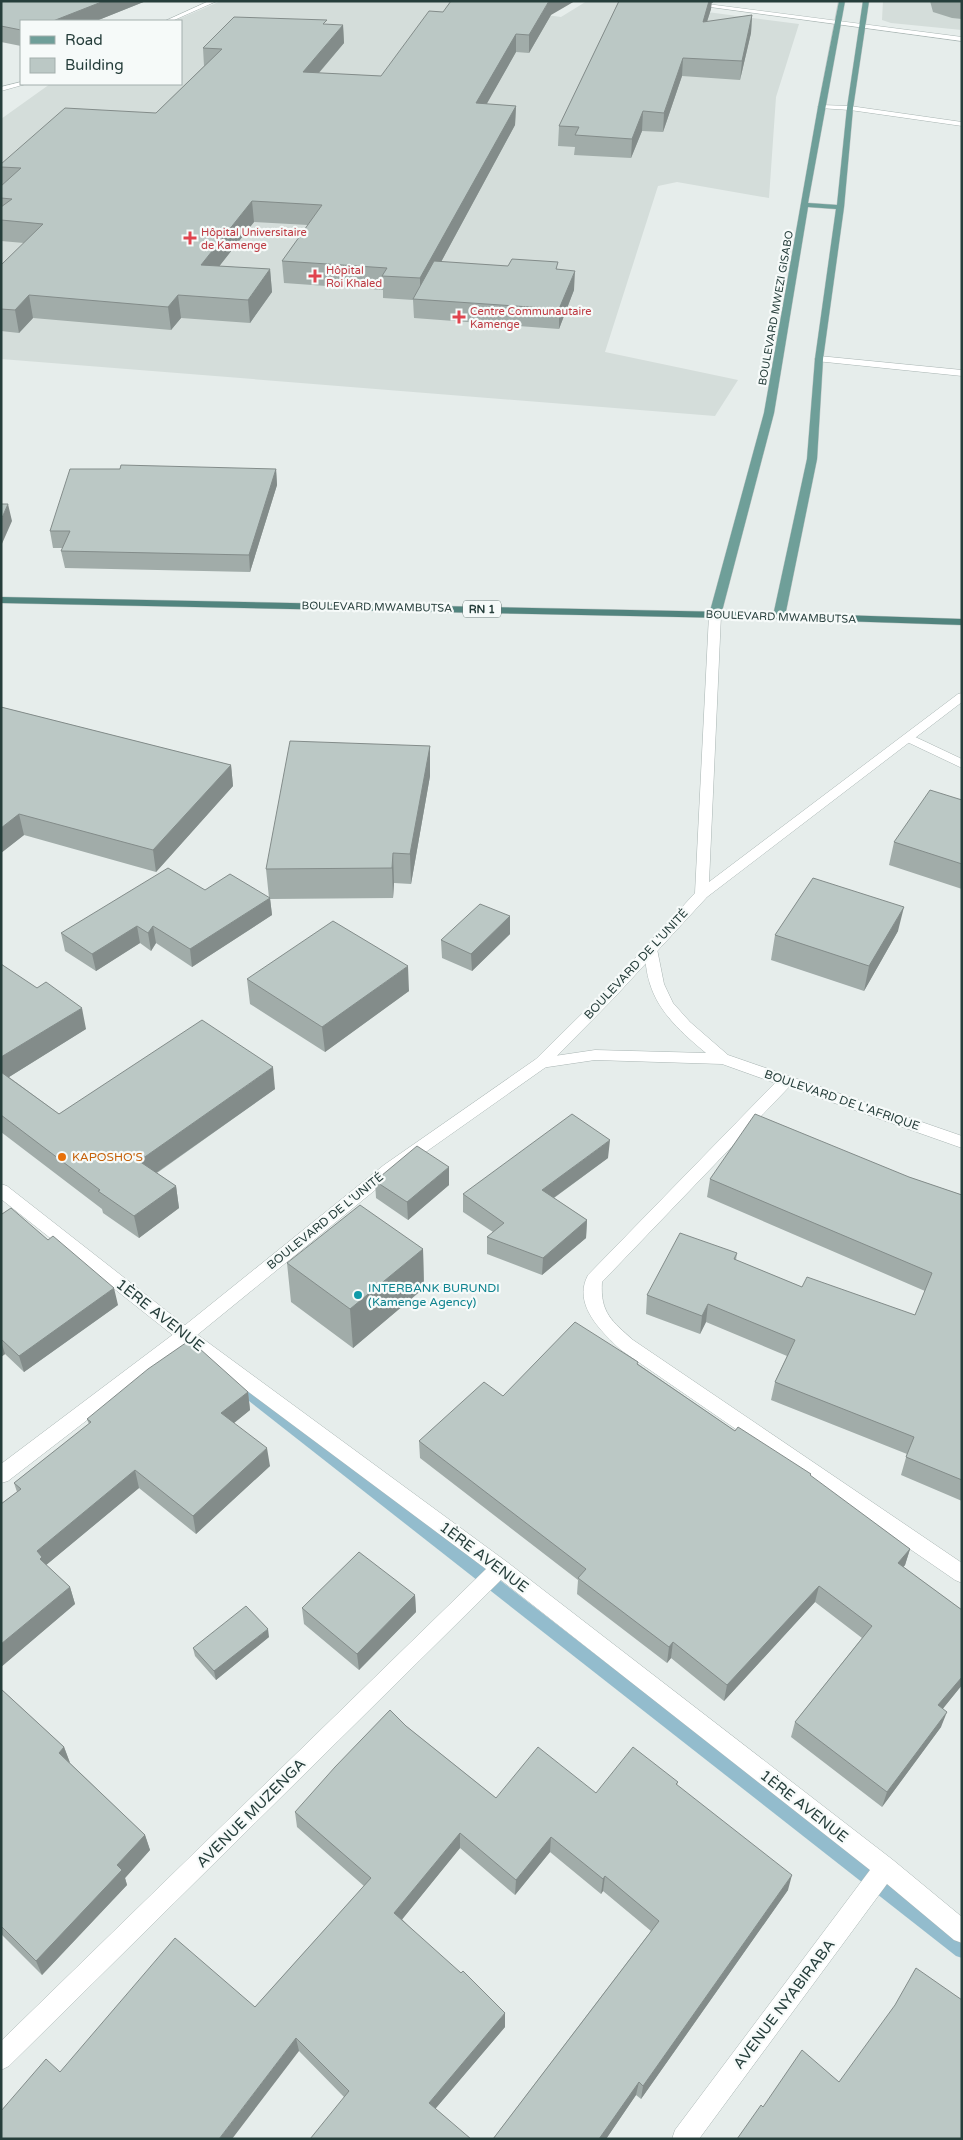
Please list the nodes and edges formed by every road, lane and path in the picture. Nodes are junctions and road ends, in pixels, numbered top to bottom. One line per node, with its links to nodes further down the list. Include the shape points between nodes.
1 (214, 1): 5 (street)
2 (669, 1): 6 (street)
3 (842, 1): 6 (main road, BOULEVARD MWEZI GISABO)
4 (866, 1): 7 (main road)
5 (170, 20)
6 (839, 23): 7 (street); 11 (main road, BOULEVARD MWEZI GISABO)
7 (862, 26): 8 (street); 12 (main road)
8 (962, 39)
9 (20, 85): 10 (street)
10 (1, 89)
11 (821, 106): 12 (street); 14 (main road, BOULEVARD MWEZI GISABO)
12 (850, 108): 13 (street); 15 (main road)
13 (962, 124)
14 (805, 205): 15 (main road); 19 (main road, BOULEVARD MWEZI GISABO, via 769,413)
15 (840, 207): 16 (main road)
16 (819, 358): 17 (street); 20 (main road, via 812,459)
17 (962, 373)
18 (1, 600): 19 (highway, BOULEVARD MWAMBUTSA / RN 1)
19 (715, 615): 20 (highway, BOULEVARD MWAMBUTSA / RN 1); 25 (street)
20 (779, 616): 21 (highway, BOULEVARD MWAMBUTSA / RN 1)
21 (962, 622)
22 (962, 696): 23 (street, BOULEVARD DE L'UNITÉ)
23 (909, 738): 24 (street); 25 (street, BOULEVARD DE L'UNITÉ)
24 (962, 764)
25 (702, 894): 26 (street, BOULEVARD DE L'UNITÉ)
26 (650, 949): 27 (street, BOULEVARD DE L'AFRIQUE, via 658,985 669,1005 683,1026); 28 (street, BOULEVARD DE L'UNITÉ)
27 (723, 1059): 28 (street, BOULEVARD DE L'AFRIQUE, via 595,1055); 29 (street, BOULEVARD DE L'AFRIQUE)
28 (541, 1063): 32 (street, BOULEVARD DE L'UNITÉ, via 390,1169)
29 (786, 1081): 30 (street, BOULEVARD DE L'AFRIQUE); 35 (street, via 594,1280 591,1298 600,1319 627,1345)
30 (962, 1142)
31 (1, 1190): 32 (street, 1ÈRE AVENUE)
32 (184, 1335): 33 (street, BOULEVARD DE L'UNITÉ); 34 (street, 1ÈRE AVENUE)
33 (1, 1475)
34 (500, 1568): 36 (street, 1ÈRE AVENUE); 38 (street, AVENUE MUZENGA)
35 (962, 1574)
36 (884, 1868): 37 (street, 1ÈRE AVENUE); 39 (street, AVENUE NYABIRABA)
37 (962, 1932)
38 (1, 2058)
39 (684, 2139)

